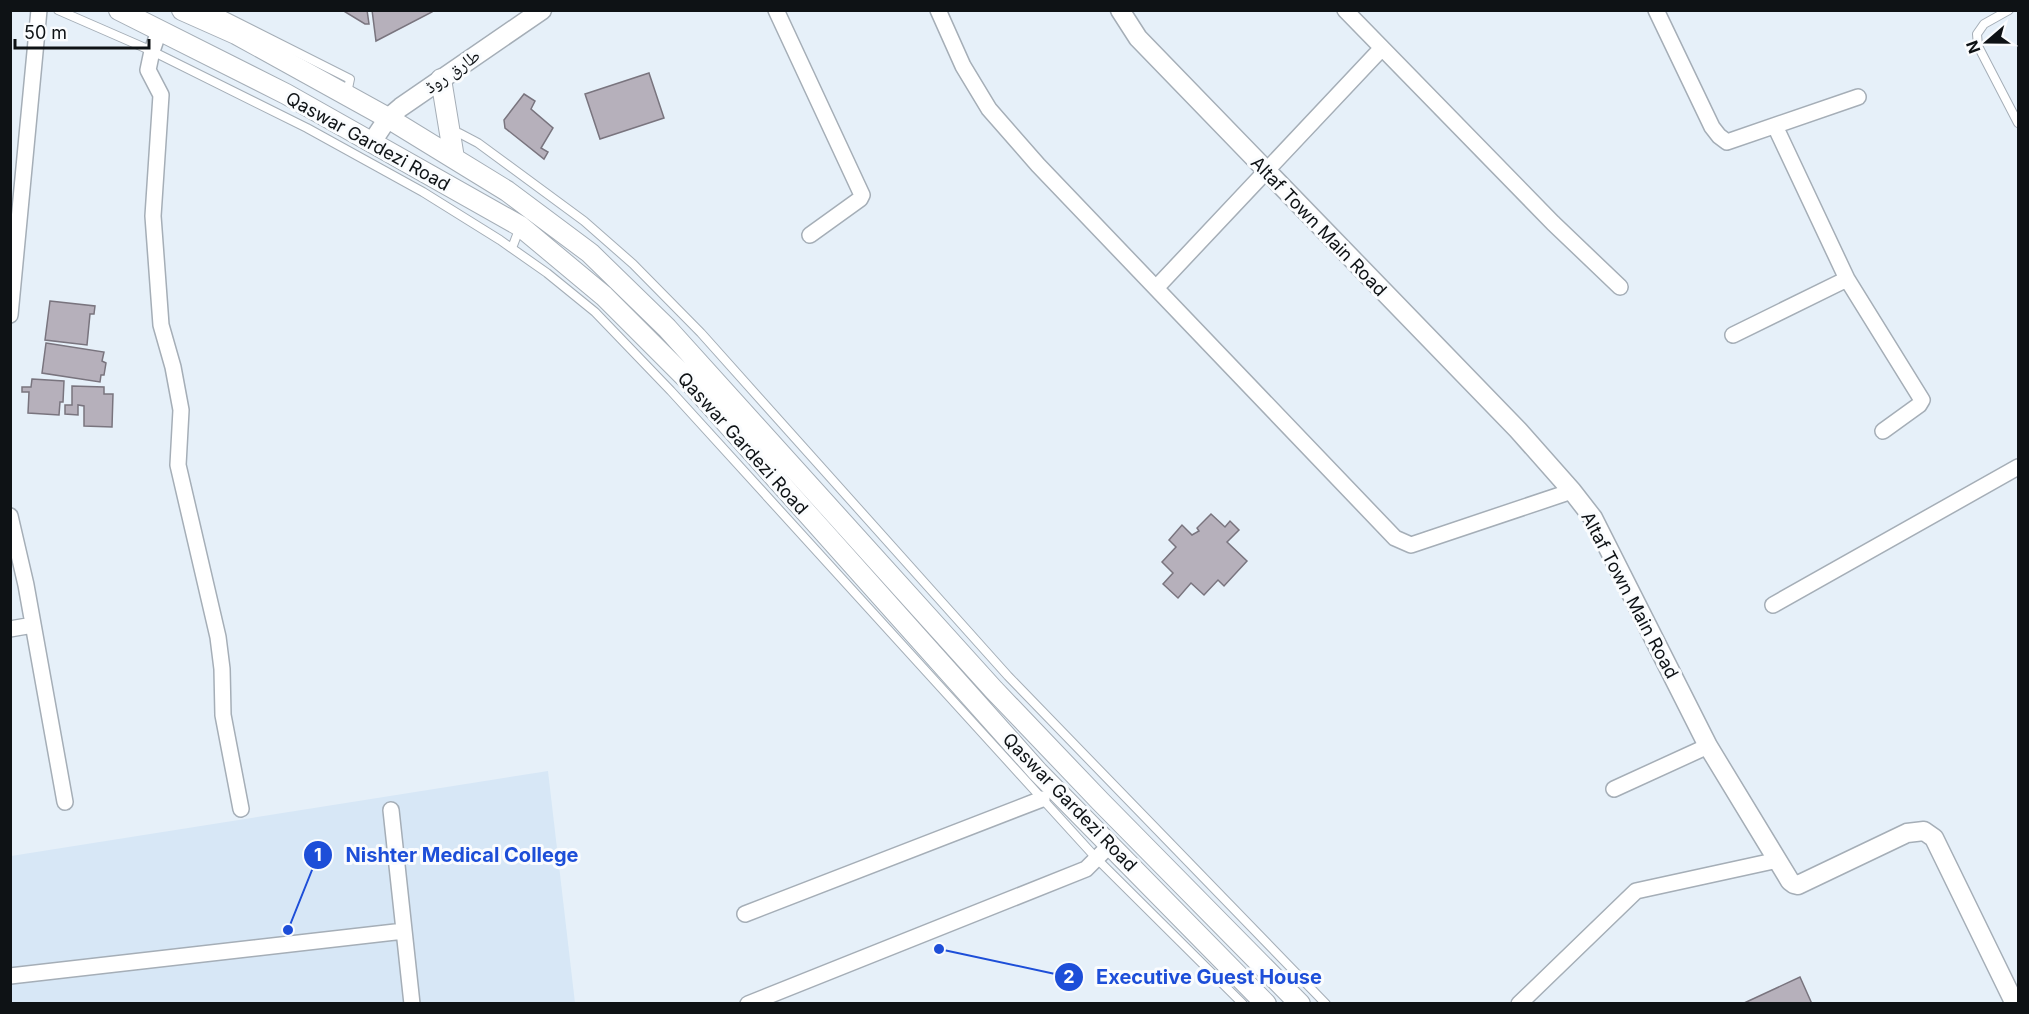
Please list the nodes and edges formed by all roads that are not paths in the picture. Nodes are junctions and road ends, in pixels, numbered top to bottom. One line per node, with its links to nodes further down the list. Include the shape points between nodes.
1 (39, 10): 32 (street)
2 (57, 10): 15 (lane)
3 (119, 10): 13 (main road, Qaswar Gardezi Road)
4 (182, 10): 17 (main road, via 236,34)
5 (213, 10): 17 (lane, via 350,79)
6 (542, 10): 16 (street, طارق روڈ)
7 (776, 10): 27 (street, via 862,195)
8 (938, 10): 31 (street, via 963,66 989,109)
9 (1120, 10): 25 (street, Altaf Town Main Road, via 1138,38)
10 (1345, 10): 14 (street)
11 (1656, 10): 21 (street, via 1719,136 1727,142)
12 (2009, 10): 20 (lane, via 1984,24 1977,34 1978,46)
13 (159, 31): 15 (street); 23 (main road, Qaswar Gardezi Road)
14 (1382, 48): 25 (street); 30 (street)
15 (152, 51): 28 (lane, via 308,128 423,192); 48 (street, via 148,70 161,95 153,216 161,325 181,410 178,465 218,637 223,715)
16 (441, 79): 19 (street, طارق روڈ); 22 (main road)
17 (346, 95): 19 (main road)
18 (1858, 97): 21 (street)
19 (388, 118): 23 (street, طارق روڈ); 24 (main road)
20 (2019, 123)
21 (1775, 126): 29 (street)
22 (450, 135): 24 (main road); 41 (lane, via 459,133 478,143 584,221 633,264 701,333)
23 (372, 142): 26 (main road, Qaswar Gardezi Road)
24 (454, 158): 41 (main road, via 590,253 674,336)
25 (1266, 172): 31 (street); 36 (street, Altaf Town Main Road, via 1518,430)
26 (520, 226): 28 (lane); 50 (main road, Qaswar Gardezi Road, via 604,296 688,380 1001,731)
27 (810, 235)
28 (512, 248): 45 (lane, via 595,312 671,391)
29 (1847, 279): 33 (street); 34 (street, via 1922,400)
30 (1620, 287)
31 (1156, 288): 36 (street, via 1401,542 1411,545)
32 (10, 315)
33 (1733, 335)
34 (1882, 431)
35 (2019, 468): 38 (street)
36 (1572, 491): 42 (street, Altaf Town Main Road, via 1593,518)
37 (10, 516): 39 (street)
38 (1773, 605)
39 (33, 625): 40 (street); 46 (street)
40 (10, 629)
41 (1001, 683): 43 (lane); 47 (main road)
42 (1708, 746): 44 (street); 51 (street, Altaf Town Main Road)
43 (1114, 787): 47 (lane); 60 (lane)
44 (1614, 789)
45 (1042, 799): 50 (lane); 52 (street)
46 (64, 802)
47 (1101, 802): 59 (main road)
48 (241, 809)
49 (391, 810): 53 (street)
50 (1103, 852): 56 (street, via 1086,869); 57 (lane); 58 (main road, Qaswar Gardezi Road)
51 (1778, 860): 61 (street, via 1636,891); 62 (street, Altaf Town Main Road, via 1798,885 1907,833 1924,831 1934,838)
52 (745, 914)
53 (404, 931): 54 (street); 55 (street)
54 (10, 976)
55 (412, 1004)
56 (748, 1004)
57 (1243, 1004)
58 (1266, 1004)
59 (1300, 1004)
60 (1326, 1004)
61 (1519, 1004)
62 (2015, 1004)

